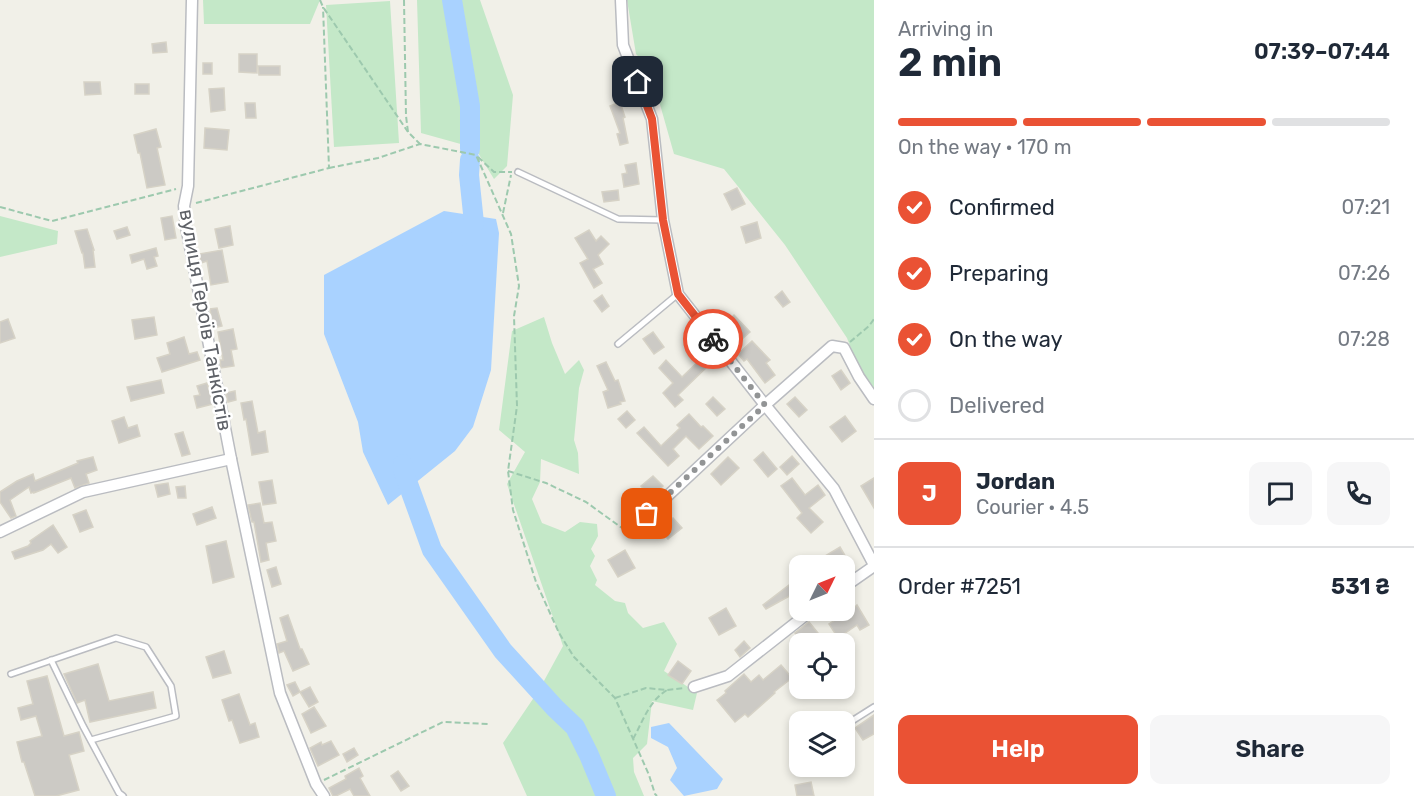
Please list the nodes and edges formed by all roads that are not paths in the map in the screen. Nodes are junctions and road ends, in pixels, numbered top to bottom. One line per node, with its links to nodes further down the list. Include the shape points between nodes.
1 (192, 0): 9 (street, вулиця Героїв Танкістів, via 188,186 184,206)
2 (621, 0): 4 (street, via 623,45 652,119)
3 (514, 172): 4 (lane, via 618,219)
4 (663, 220): 5 (street)
5 (678, 294): 6 (lane); 8 (street)
6 (618, 344)
7 (874, 399): 8 (street, via 844,348 832,346)
8 (765, 405): 10 (street); 12 (street, via 834,489)
9 (231, 459): 11 (street, вулиця Героїв Танкістів, via 83,492); 22 (street, вулиця Героїв Танкістів, via 280,693)
10 (631, 530)
11 (0, 532)
12 (874, 565): 13 (street)
13 (855, 579)
14 (798, 621): 17 (street, via 728,676)
15 (51, 660): 16 (lane); 20 (lane); 20 (lane, via 116,638 146,647 171,686 176,716)
16 (11, 674)
17 (694, 687)
18 (874, 707): 19 (lane)
19 (855, 719)
20 (91, 740): 21 (lane)
21 (123, 796)
22 (324, 796)

